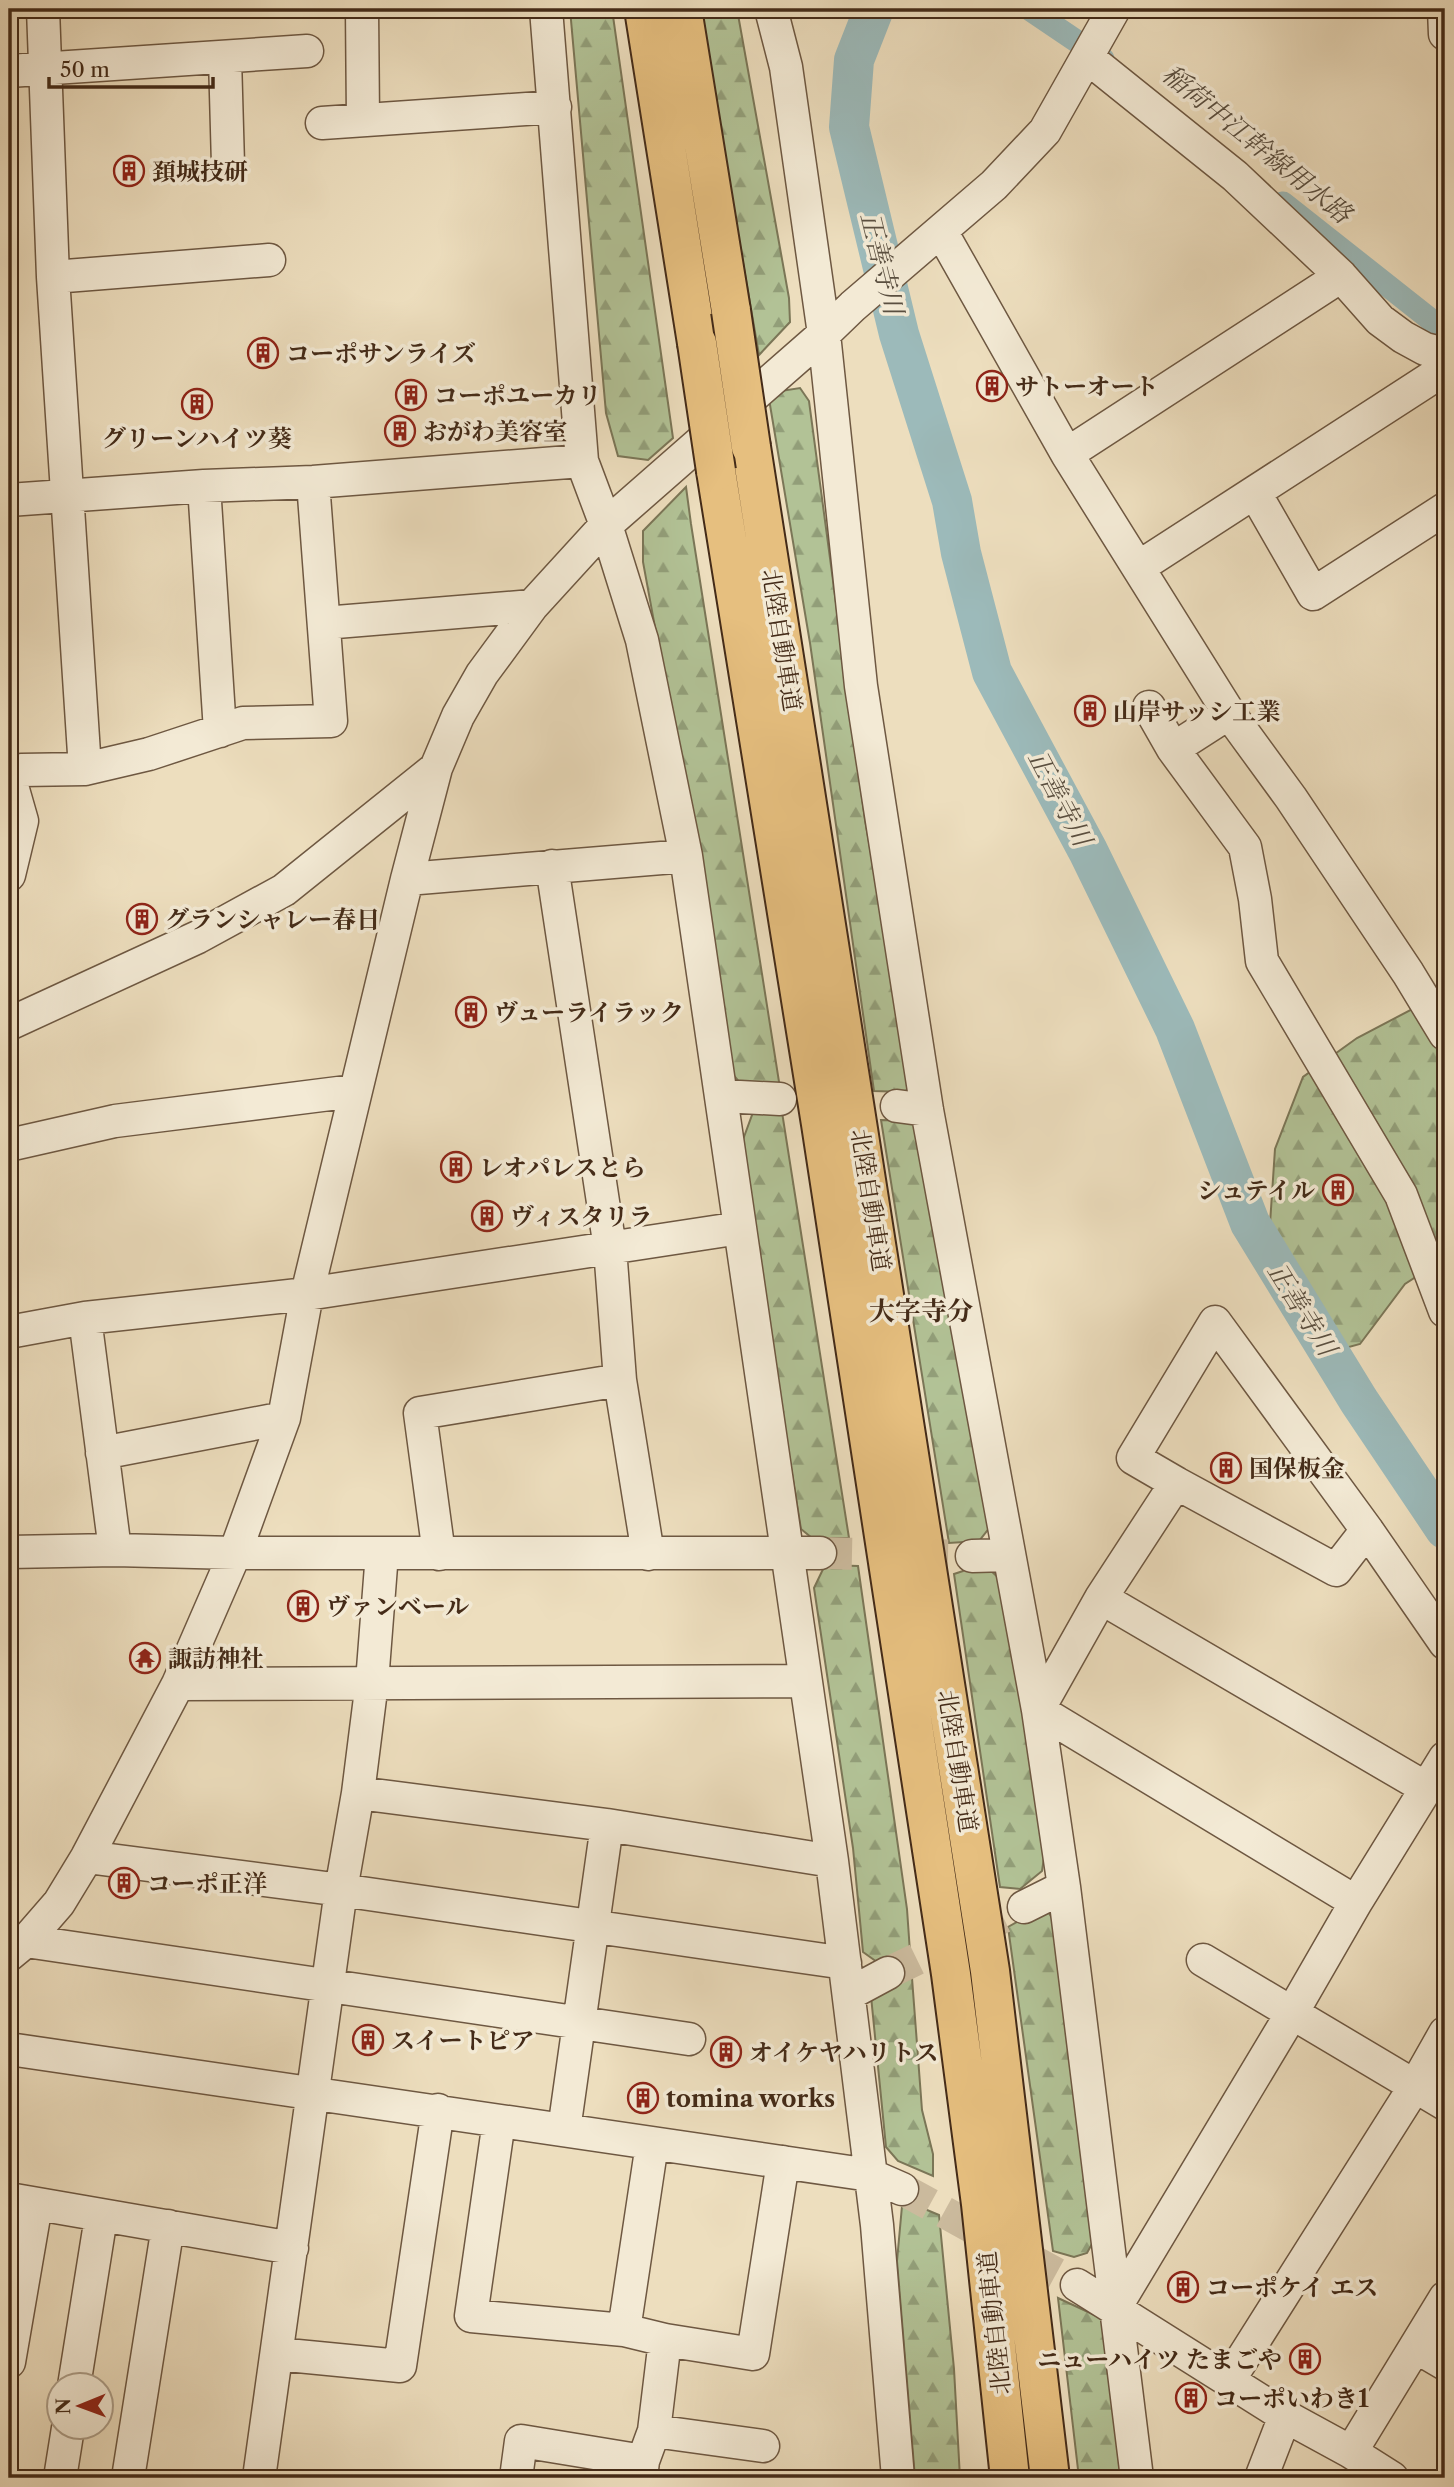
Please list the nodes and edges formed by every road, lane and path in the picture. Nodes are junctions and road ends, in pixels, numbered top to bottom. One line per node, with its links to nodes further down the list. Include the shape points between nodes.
1 (43, 9): 13 (street)
2 (362, 9): 16 (street)
3 (546, 9): 15 (street)
4 (644, 9): 97 (highway, 北陸自動車道, bridge)
5 (682, 9): 143 (highway, 北陸自動車道, bridge, via 990,1971)
6 (771, 9): 23 (street, via 786,67)
7 (1114, 9): 12 (street)
8 (1444, 9): 9 (street)
9 (1445, 34)
10 (307, 51): 11 (street)
11 (225, 58): 13 (street); 18 (street)
12 (1088, 58): 19 (street, via 1045,131 994,185); 21 (street, via 1235,176)
13 (46, 67): 14 (street); 22 (street)
14 (9, 71)
15 (555, 107): 16 (street); 27 (street)
16 (363, 120): 17 (street)
17 (322, 123)
18 (228, 165)
19 (941, 230): 23 (street); 26 (street)
20 (269, 260): 22 (street)
21 (1340, 275): 24 (street, via 1380,320 1425,349); 26 (street)
22 (53, 276): 31 (street)
23 (824, 334): 34 (street); 74 (street, via 912,1108)
24 (1445, 354)
25 (1445, 369): 30 (street)
26 (1068, 454): 35 (street)
27 (582, 461): 28 (street); 34 (street)
28 (313, 482): 29 (street); 37 (street)
29 (204, 486): 31 (street); 40 (street)
30 (1255, 493): 33 (street, via 1313,594); 35 (street)
31 (68, 496): 32 (street); 43 (street)
32 (9, 500)
33 (1445, 509)
34 (606, 525): 36 (street); 45 (street, via 642,640)
35 (1139, 567): 39 (street)
36 (532, 606): 37 (street); 42 (street, via 482,674)
37 (324, 623): 40 (street, via 331,721 243,723)
38 (1149, 707): 41 (street)
39 (1229, 713): 41 (street); 50 (street, via 1299,808)
40 (220, 730): 43 (street)
41 (1173, 748): 58 (street, via 1245,847 1262,961 1401,1195)
42 (436, 768): 48 (street); 49 (street, via 284,890 198,937)
43 (85, 769): 44 (street, via 21,770)
44 (10, 779): 47 (street, via 22,821)
45 (686, 856): 46 (street); 52 (street)
46 (552, 866): 48 (street); 56 (street)
47 (9, 875)
48 (407, 879): 51 (street)
49 (9, 1024)
50 (1445, 1034)
51 (354, 1091): 54 (street, via 114,1121); 57 (street)
52 (721, 1096): 53 (street); 55 (street)
53 (780, 1099)
54 (9, 1145)
55 (740, 1228): 56 (street); 73 (street)
56 (610, 1248): 57 (street); 61 (street)
57 (307, 1294): 59 (street); 62 (street)
58 (1445, 1311)
59 (85, 1318): 60 (street); 63 (street)
60 (9, 1332)
61 (620, 1380): 70 (street, via 420,1413); 72 (street)
62 (284, 1418): 63 (street); 68 (street)
63 (102, 1452): 66 (street)
64 (1176, 1483): 65 (street, via 1336,1570); 65 (street, via 1133,1458 1215,1322); 76 (street)
65 (1367, 1530): 77 (street)
66 (115, 1550): 67 (street); 68 (street)
67 (9, 1552)
68 (235, 1553): 69 (street); 80 (street)
69 (383, 1553): 70 (street); 79 (street)
70 (439, 1553): 72 (street)
71 (820, 1553): 73 (street)
72 (648, 1554): 73 (street)
73 (788, 1555): 78 (street)
74 (1009, 1555): 75 (street); 81 (street)
75 (972, 1556)
76 (1101, 1598): 81 (street); 83 (street)
77 (1445, 1643)
78 (805, 1681): 79 (street); 87 (street)
79 (372, 1682): 80 (street); 84 (street)
80 (177, 1684): 86 (street)
81 (1038, 1710): 88 (street); 90 (street)
82 (1445, 1758): 83 (street)
83 (1426, 1788): 90 (street)
84 (358, 1793): 85 (street); 89 (street)
85 (607, 1825): 87 (street); 92 (street)
86 (87, 1857): 89 (street); 93 (street, via 59,1903)
87 (832, 1861): 95 (street)
88 (1063, 1887): 91 (street); 121 (street)
89 (341, 1890): 92 (street); 98 (street)
90 (1356, 1902): 100 (street)
91 (1024, 1907)
92 (594, 1928): 95 (street); 101 (street)
93 (17, 1948): 98 (street)
94 (1203, 1960): 100 (street)
95 (845, 1963): 99 (street)
96 (887, 1973): 99 (street)
97 (951, 1974): 141 (highway, via 952,2046 980,2313); 142 (highway, 北陸自動車道)
98 (328, 1987): 101 (street); 106 (street)
99 (849, 1994): 113 (street)
100 (1292, 2013): 105 (street); 121 (street)
101 (579, 2021): 103 (street); 110 (street)
102 (1445, 2033): 105 (street)
103 (689, 2039)
104 (9, 2049): 106 (street)
105 (1415, 2086): 107 (street); 129 (street)
106 (313, 2093): 108 (street); 118 (street)
107 (1445, 2105)
108 (438, 2110): 109 (street); 125 (street, via 400,2366)
109 (499, 2121): 110 (street); 122 (street, via 471,2316)
110 (564, 2130): 111 (street)
111 (652, 2144): 112 (street); 122 (street)
112 (783, 2162): 113 (street); 123 (street, via 753,2354)
113 (870, 2175): 114 (street); 140 (street)
114 (902, 2189)
115 (22, 2202): 116 (street); 126 (street)
116 (101, 2217): 117 (street); 128 (street)
117 (167, 2226): 118 (street); 137 (street)
118 (292, 2248): 125 (street)
119 (1077, 2285): 121 (street)
120 (1445, 2298): 124 (street)
121 (1115, 2308): 129 (street); 144 (street)
122 (624, 2330): 123 (street)
123 (665, 2340): 131 (street)
124 (1416, 2347): 127 (street); 134 (street)
125 (276, 2354): 138 (street)
126 (9, 2362)
127 (1445, 2364)
128 (76, 2372)
129 (1229, 2380): 130 (street)
130 (1286, 2416): 134 (street); 145 (street)
131 (654, 2431): 133 (street); 135 (street)
132 (66, 2442): 136 (street)
133 (763, 2445)
134 (1351, 2452): 146 (street)
135 (642, 2470): 139 (street, via 521,2441)
136 (60, 2478)
137 (128, 2478)
138 (259, 2478)
139 (516, 2478)
140 (898, 2478)
141 (986, 2478)
142 (1010, 2478)
143 (1050, 2478)
144 (1136, 2478)
145 (1261, 2478)
146 (1392, 2478)

